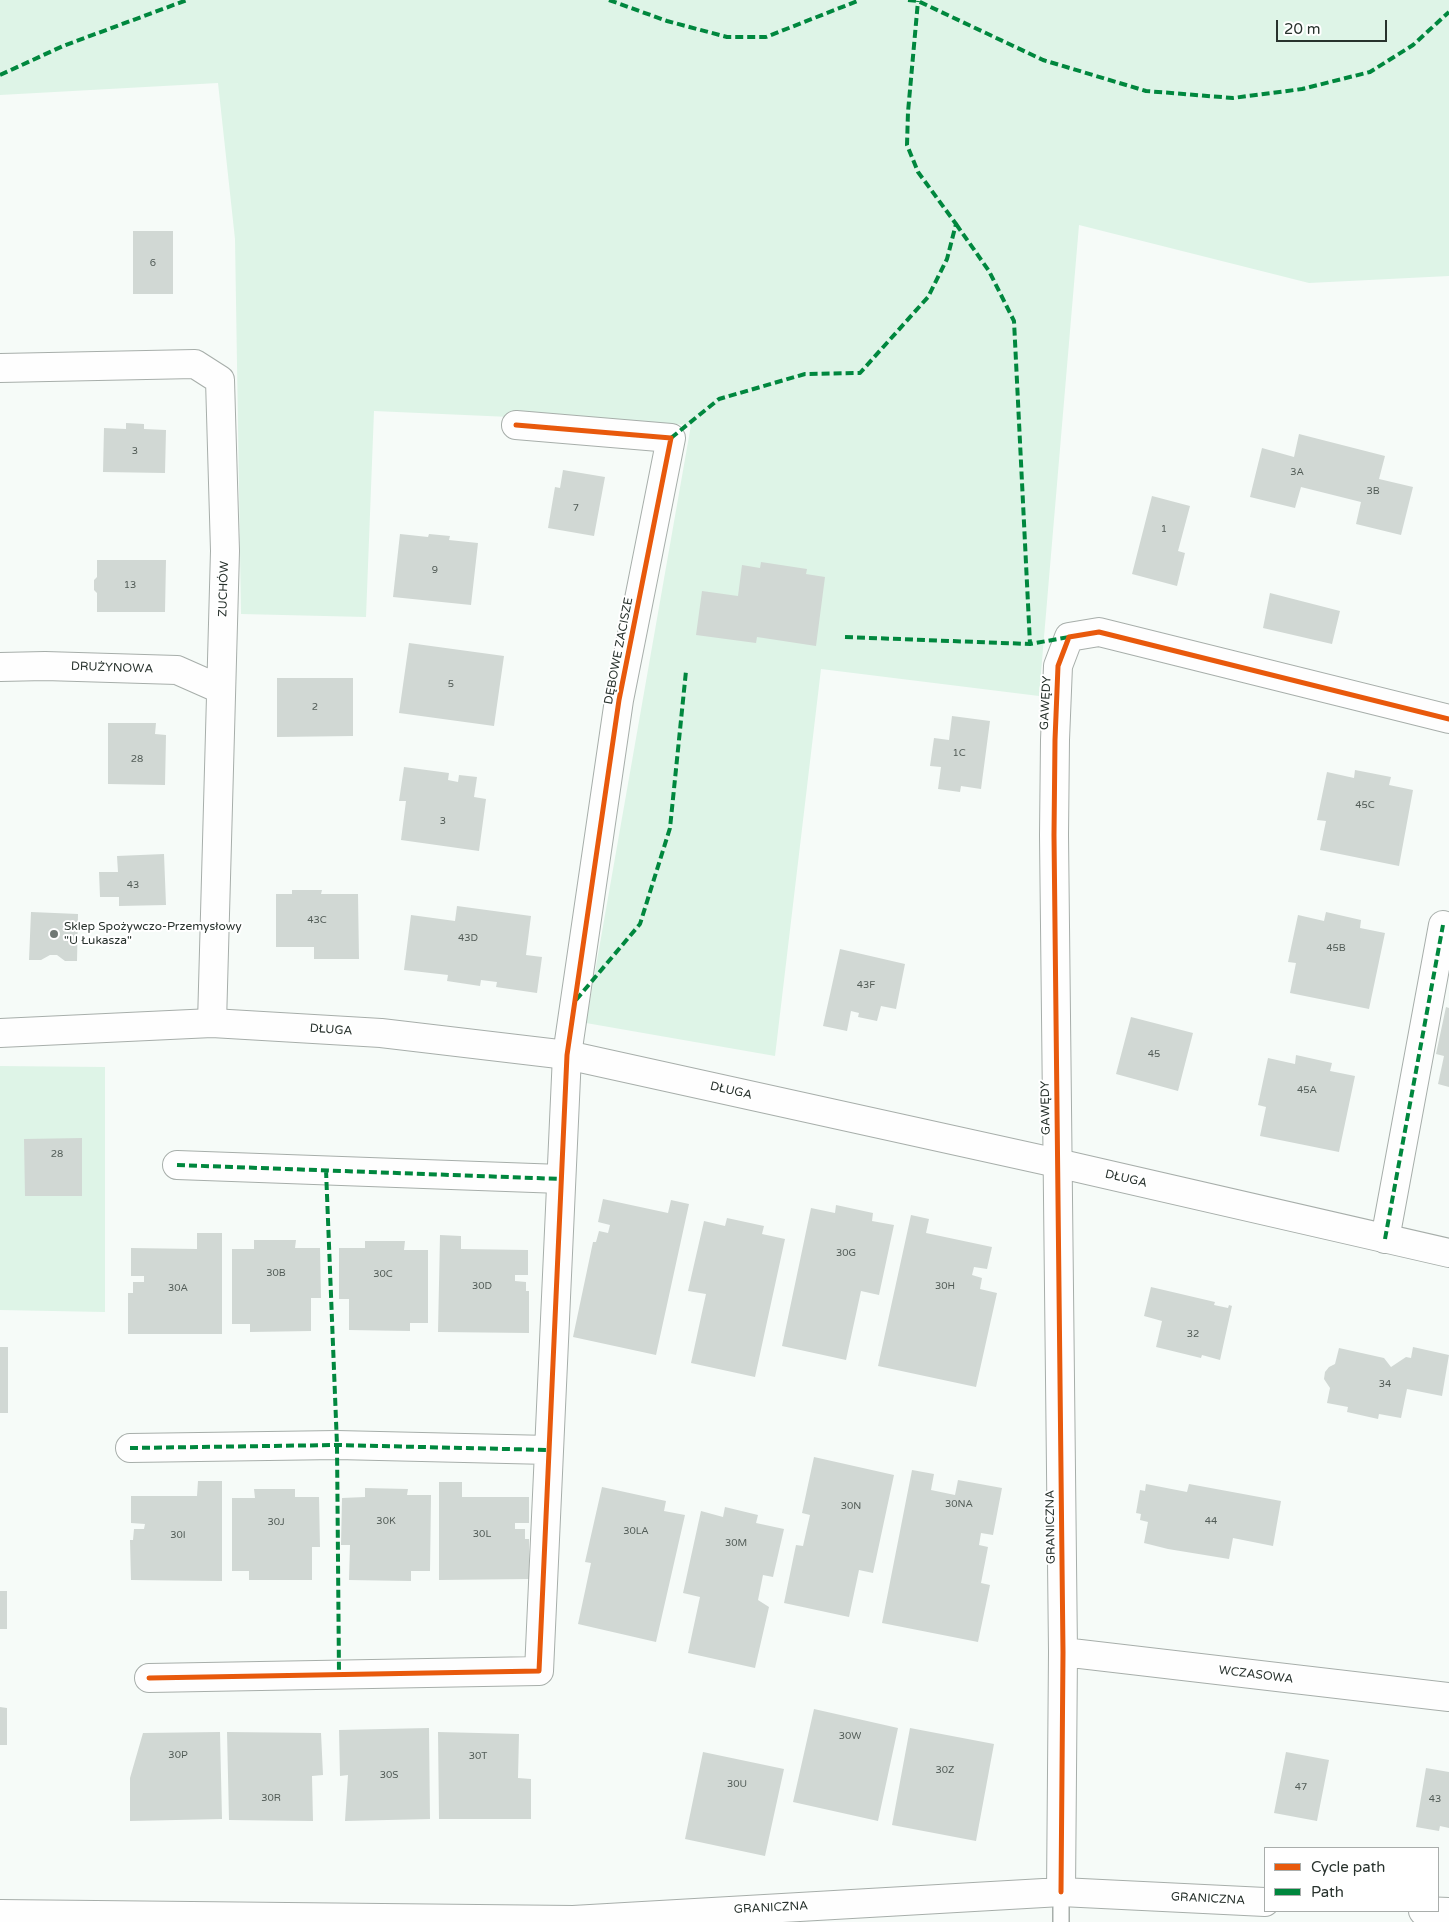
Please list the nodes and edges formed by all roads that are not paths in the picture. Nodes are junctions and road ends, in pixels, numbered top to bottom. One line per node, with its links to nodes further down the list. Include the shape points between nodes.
1 (0, 368): 4 (street, ZUCHÓW, via 195,364 220,380 225,551)
2 (516, 425): 9 (street, DĘBOWE ZACISZE, via 672,438 619,700)
3 (0, 667): 4 (street, DRUŻYNOWA, via 177,670)
4 (220, 689): 7 (street, ZUCHÓW)
5 (1449, 719): 10 (street, GAWĘDY, via 1099,632 1069,637 1058,666 1055,740)
6 (1443, 925): 13 (street)
7 (212, 1023): 8 (street, DŁUGA); 9 (street, DŁUGA, via 381,1033)
8 (0, 1033)
9 (567, 1055): 10 (street, DŁUGA); 12 (street)
10 (1057, 1163): 13 (street, DŁUGA); 17 (street, GRANICZNA)
11 (177, 1165): 12 (street)
12 (561, 1179): 16 (street)
13 (1385, 1239): 14 (street, DŁUGA)
14 (1449, 1252)
15 (130, 1448): 16 (street, via 337,1444)
16 (549, 1450): 18 (street, via 539,1671)
17 (1063, 1652): 19 (street, WCZASOWA); 20 (street, GRANICZNA)
18 (149, 1678)
19 (1449, 1697)
20 (1061, 1892): 21 (street, GRANICZNA); 22 (street, GRANICZNA, via 573,1920); 23 (lane)
21 (1264, 1902)
22 (0, 1914)
23 (1061, 1922)

